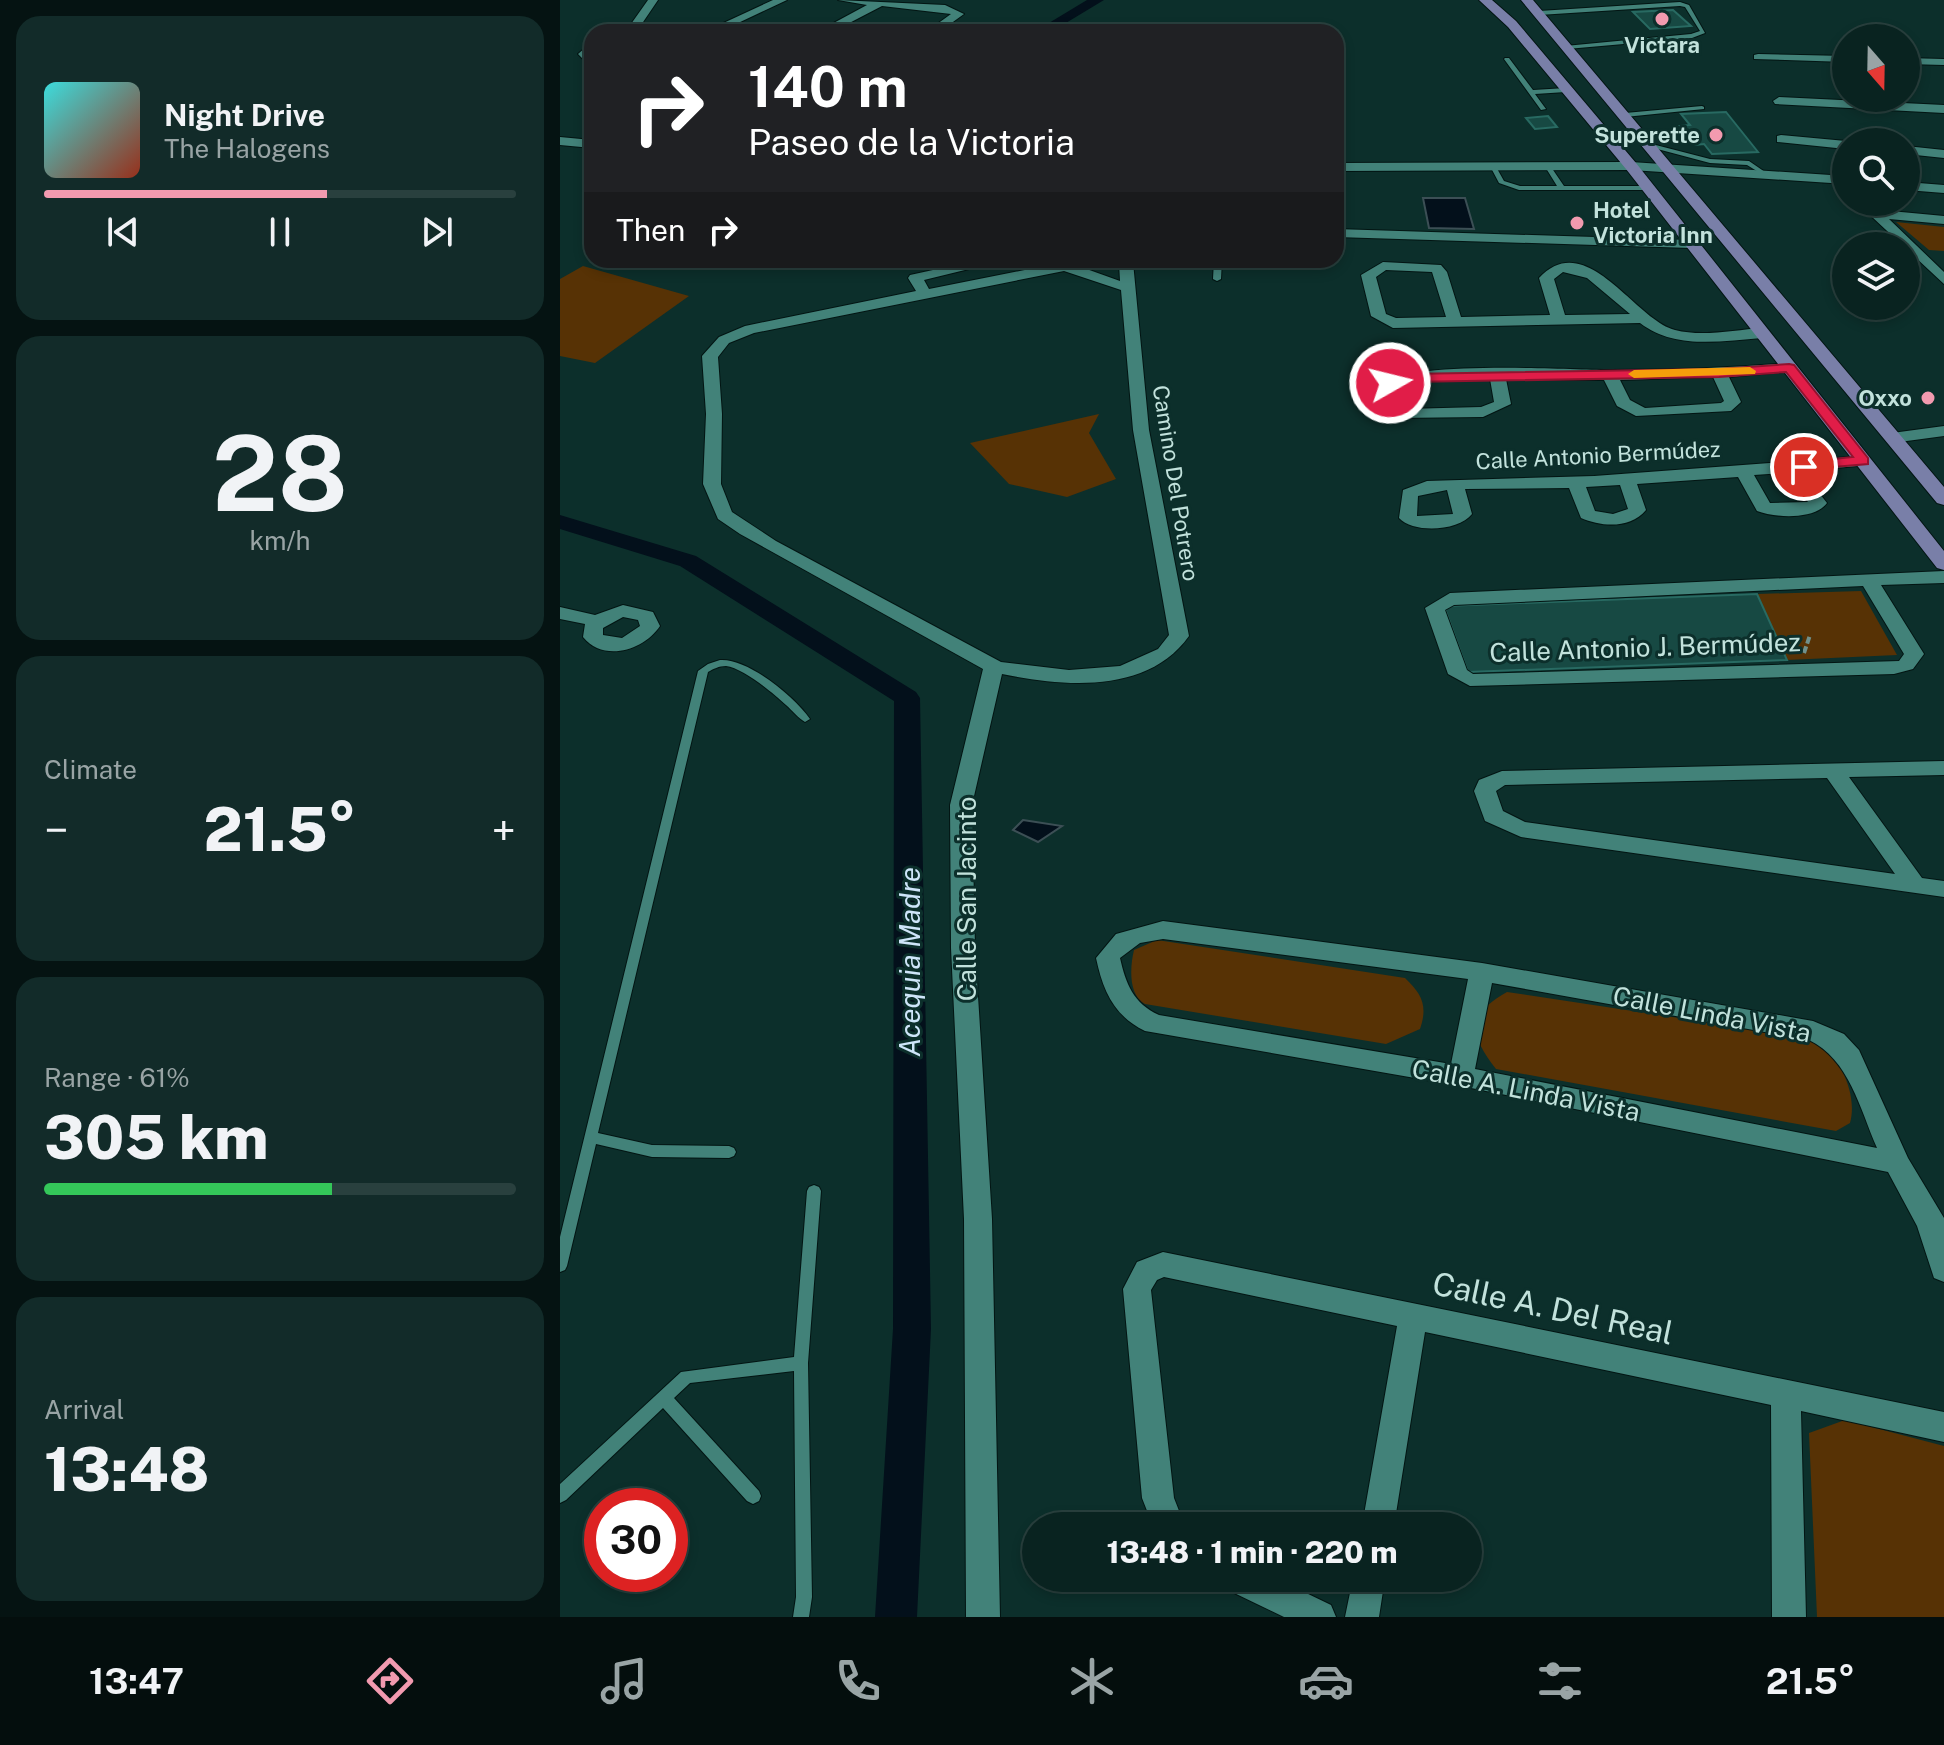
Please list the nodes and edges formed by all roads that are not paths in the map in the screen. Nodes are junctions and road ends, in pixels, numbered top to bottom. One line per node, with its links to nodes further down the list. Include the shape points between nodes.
1 (653, 0): 8 (street)
2 (782, 0): 9 (street)
3 (843, 0): 6 (street)
4 (1485, 0): 18 (main road, via 1512,24)
5 (1527, 0): 7 (main road)
6 (881, 3): 10 (street); 11 (street, via 959,14)
7 (1539, 13): 12 (main road); 12 (lane, via 1680,4 1687,6 1703,32)
8 (642, 24)
9 (728, 24)
10 (839, 24)
11 (944, 24)
12 (1567, 47): 24 (main road)
13 (1758, 57): 15 (street)
14 (1507, 59): 19 (lane)
15 (1832, 59)
16 (1920, 61): 17 (street)
17 (1944, 62)
18 (1566, 90): 19 (lane); 34 (main road)
19 (1531, 92): 22 (lane)
20 (1779, 101): 23 (street)
21 (1702, 108): 24 (lane)
22 (1543, 109)
23 (1944, 109)
24 (1625, 115): 29 (main road)
25 (1781, 139): 28 (street)
26 (561, 141): 27 (street)
27 (584, 143)
28 (1832, 144)
29 (1648, 145): 36 (main road); 37 (lane, via 1710,161 1749,163)
30 (1920, 151): 31 (street)
31 (1944, 154)
32 (1547, 165): 33 (street); 34 (street); 40 (lane)
33 (1493, 166): 35 (street); 40 (lane, via 1510,187)
34 (1631, 166): 36 (street); 41 (main road)
35 (1344, 167)
36 (1666, 167): 37 (street); 68 (main road)
37 (1762, 172): 38 (street)
38 (1832, 181)
39 (1920, 187): 42 (street)
40 (1562, 188): 41 (lane)
41 (1649, 188): 47 (main road)
42 (1944, 189)
43 (1882, 216): 48 (street)
44 (1907, 216): 45 (street)
45 (1944, 220)
46 (1344, 233): 47 (street)
47 (1691, 244): 62 (main road)
48 (1921, 258): 49 (street); 56 (street)
49 (1944, 260)
50 (962, 268): 58 (street, via 915,278)
51 (1053, 268): 58 (street)
52 (1070, 268): 57 (street)
53 (1124, 268): 57 (street, Camino Del Potrero)
54 (1218, 268): 55 (lane)
55 (1217, 279)
56 (1944, 280)
57 (1125, 287): 82 (street, Camino Del Potrero, via 1141,430 1179,636 1172,648 1143,667 1106,675)
58 (924, 292): 82 (street, via 750,329 714,347 709,368 712,484 724,515 739,526)
59 (1643, 318): 61 (street); 61 (street, via 1594,275 1575,269 1546,278); 62 (street, via 1667,333)
60 (1454, 320): 60 (street, via 1383,320 1368,275 1383,266 1436,268); 61 (street)
61 (1559, 320)
62 (1762, 333): 63 (main road)
63 (1789, 368): 64 (street); 69 (main road)
64 (1719, 373): 66 (street); 66 (street, via 1733,402 1725,408 1642,413 1623,403)
65 (1497, 375): 65 (street, via 1503,404 1483,412 1402,414 1386,386 1406,378); 66 (street)
66 (1610, 375)
67 (1944, 431): 68 (street)
68 (1892, 438): 76 (main road)
69 (1863, 461): 70 (street, Calle Antonio Bermúdez); 72 (main road)
70 (1786, 471): 71 (street, Calle Antonio Bermúdez); 71 (street, via 1818,503 1815,507 1763,507); 72 (street, Calle Antonio Bermúdez)
71 (1744, 472): 73 (street, Calle Antonio Bermúdez)
72 (1875, 477): 77 (main road)
73 (1627, 481): 74 (street, Calle Antonio Bermúdez); 74 (street, via 1637,510 1625,518 1596,519 1587,514)
74 (1576, 483): 75 (street, Calle Antonio Bermúdez)
75 (1455, 486): 75 (street, Calle Antonio Bermúdez, via 1461,517 1418,523 1408,518 1409,494 1423,487)
76 (1944, 499)
77 (1944, 564)
78 (1944, 577): 79 (street, Calle Antonio J. Bermúdez)
79 (1869, 581): 79 (street, Calle Antonio J. Bermúdez, via 1450,599 1435,608 1458,674 1470,680 1906,665 1914,654)
80 (560, 613): 81 (street)
81 (598, 621)
82 (994, 666): 110 (street, Calle San Jacinto, via 961,805 978,1219)
83 (805, 719): 91 (lane, via 797,706 732,663 703,671)
84 (1944, 768): 85 (street)
85 (1833, 771): 86 (street); 86 (street, via 1502,778 1485,791 1493,816 1521,829)
86 (1915, 885): 87 (street)
87 (1944, 889)
88 (1482, 972): 89 (street, Calle Linda Vista, via 1153,931 1126,940 1108,958 1127,1009); 90 (street); 93 (street, Calle Linda Vista, via 1824,1035 1850,1057)
89 (1154, 1024): 90 (street, Calle A. Linda Vista)
90 (1461, 1076): 93 (street, Calle A. Linda Vista)
91 (590, 1137): 92 (lane, via 652,1151); 96 (lane)
92 (729, 1152)
93 (1897, 1163): 95 (street, Calle Linda Vista)
94 (814, 1191): 99 (lane)
95 (1937, 1229): 97 (street, Calle Linda Vista)
96 (560, 1266)
97 (1944, 1269)
98 (1413, 1316): 100 (street, Calle A. Del Real); 105 (street, Calle A. Del Real, via 1178,1265 1147,1271 1137,1289); 106 (street)
99 (801, 1363): 101 (lane, via 686,1377); 109 (lane)
100 (1786, 1394): 102 (street, Calle A. Del Real); 113 (street)
101 (664, 1398): 103 (lane); 104 (lane)
102 (1944, 1427)
103 (560, 1495)
104 (753, 1496)
105 (1164, 1512)
106 (1380, 1512)
107 (1268, 1592): 111 (street)
108 (1366, 1592): 112 (street)
109 (801, 1617)
110 (983, 1617)
111 (1319, 1617)
112 (1362, 1617)
113 (1789, 1617)

